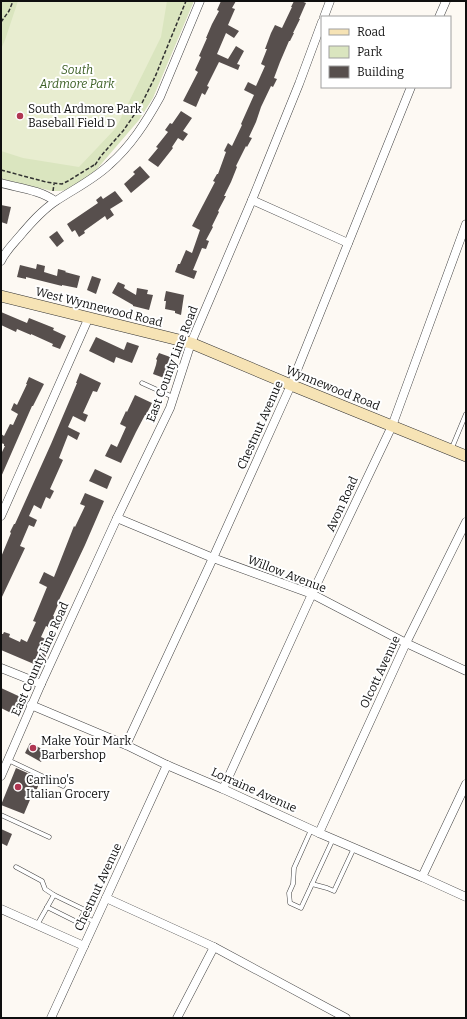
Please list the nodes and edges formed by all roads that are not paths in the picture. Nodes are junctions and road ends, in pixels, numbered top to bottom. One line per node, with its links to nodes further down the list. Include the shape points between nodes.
1 (200, 1): 10 (street, via 160,97 137,135 106,168)
2 (330, 1): 4 (street)
3 (446, 1): 5 (street)
4 (324, 16)
5 (439, 16)
6 (321, 25): 9 (street, East County Line Road)
7 (411, 88): 12 (street, Chestnut Avenue)
8 (1, 183): 10 (street, via 42,194)
9 (252, 200): 12 (street); 16 (street, East County Line Road)
10 (55, 202): 13 (street, via 32,221)
11 (466, 224): 21 (street, Avon Road)
12 (348, 243): 18 (street, Chestnut Avenue)
13 (1, 262)
14 (1, 296): 15 (main road, West Wynnewood Road)
15 (89, 317): 16 (main road, West Wynnewood Road); 24 (street)
16 (191, 343): 18 (main road, Wynnewood Road); 19 (street, East County Line Road)
17 (142, 383): 19 (lane)
18 (291, 385): 21 (main road, Wynnewood Road); 27 (street, Chestnut Avenue)
19 (173, 397): 25 (street, East County Line Road)
20 (466, 414): 22 (lane)
21 (392, 426): 22 (main road, Wynnewood Road); 28 (street, Avon Road)
22 (451, 450): 23 (main road, Wynnewood Road)
23 (466, 456)
24 (1, 516)
25 (117, 518): 27 (street, Willow Avenue); 32 (street, East County Line Road)
26 (466, 522): 29 (street, Olcott Avenue)
27 (213, 558): 28 (street, Willow Avenue); 34 (street, Chestnut Avenue)
28 (312, 594): 29 (street, Willow Avenue); 40 (street, Avon Road)
29 (406, 643): 31 (street, Willow Avenue); 43 (street, Olcott Avenue)
30 (1, 668): 32 (street)
31 (466, 671)
32 (41, 684): 33 (street, East County Line Road)
33 (32, 706): 34 (street, Lorraine Avenue); 35 (street, East County Line Road)
34 (126, 745): 36 (street, Lorraine Avenue)
35 (8, 760): 37 (street, East County Line Road); 39 (lane)
36 (167, 765): 40 (street, Lorraine Avenue); 52 (street, Chestnut Avenue)
37 (1, 776)
38 (466, 784): 48 (street)
39 (64, 786)
40 (223, 789): 42 (street, Lorraine Avenue)
41 (1, 815): 44 (lane)
42 (311, 830): 43 (street, Lorraine Avenue); 49 (lane, via 294,868 293,884 289,893 290,904 301,908)
43 (319, 833): 45 (street, Lorraine Avenue)
44 (49, 837)
45 (333, 839): 46 (street, Lorraine Avenue); 49 (lane)
46 (354, 848): 48 (street, Lorraine Avenue); 49 (lane, via 334,891)
47 (16, 867): 50 (lane, via 42,881 45,889)
48 (422, 877): 51 (street, Lorraine Avenue)
49 (312, 884)
50 (54, 895): 53 (lane); 55 (lane, via 85,910)
51 (466, 897)
52 (106, 898): 56 (street, Chestnut Avenue); 59 (street)
53 (47, 907): 55 (lane, via 78,923); 57 (lane)
54 (1, 909): 57 (street)
55 (82, 916): 56 (lane)
56 (95, 922): 58 (street, Chestnut Avenue)
57 (37, 925): 58 (street)
58 (84, 946): 60 (street, Chestnut Avenue)
59 (214, 947): 61 (street); 62 (street)
60 (51, 1018)
61 (177, 1018)
62 (346, 1018)

